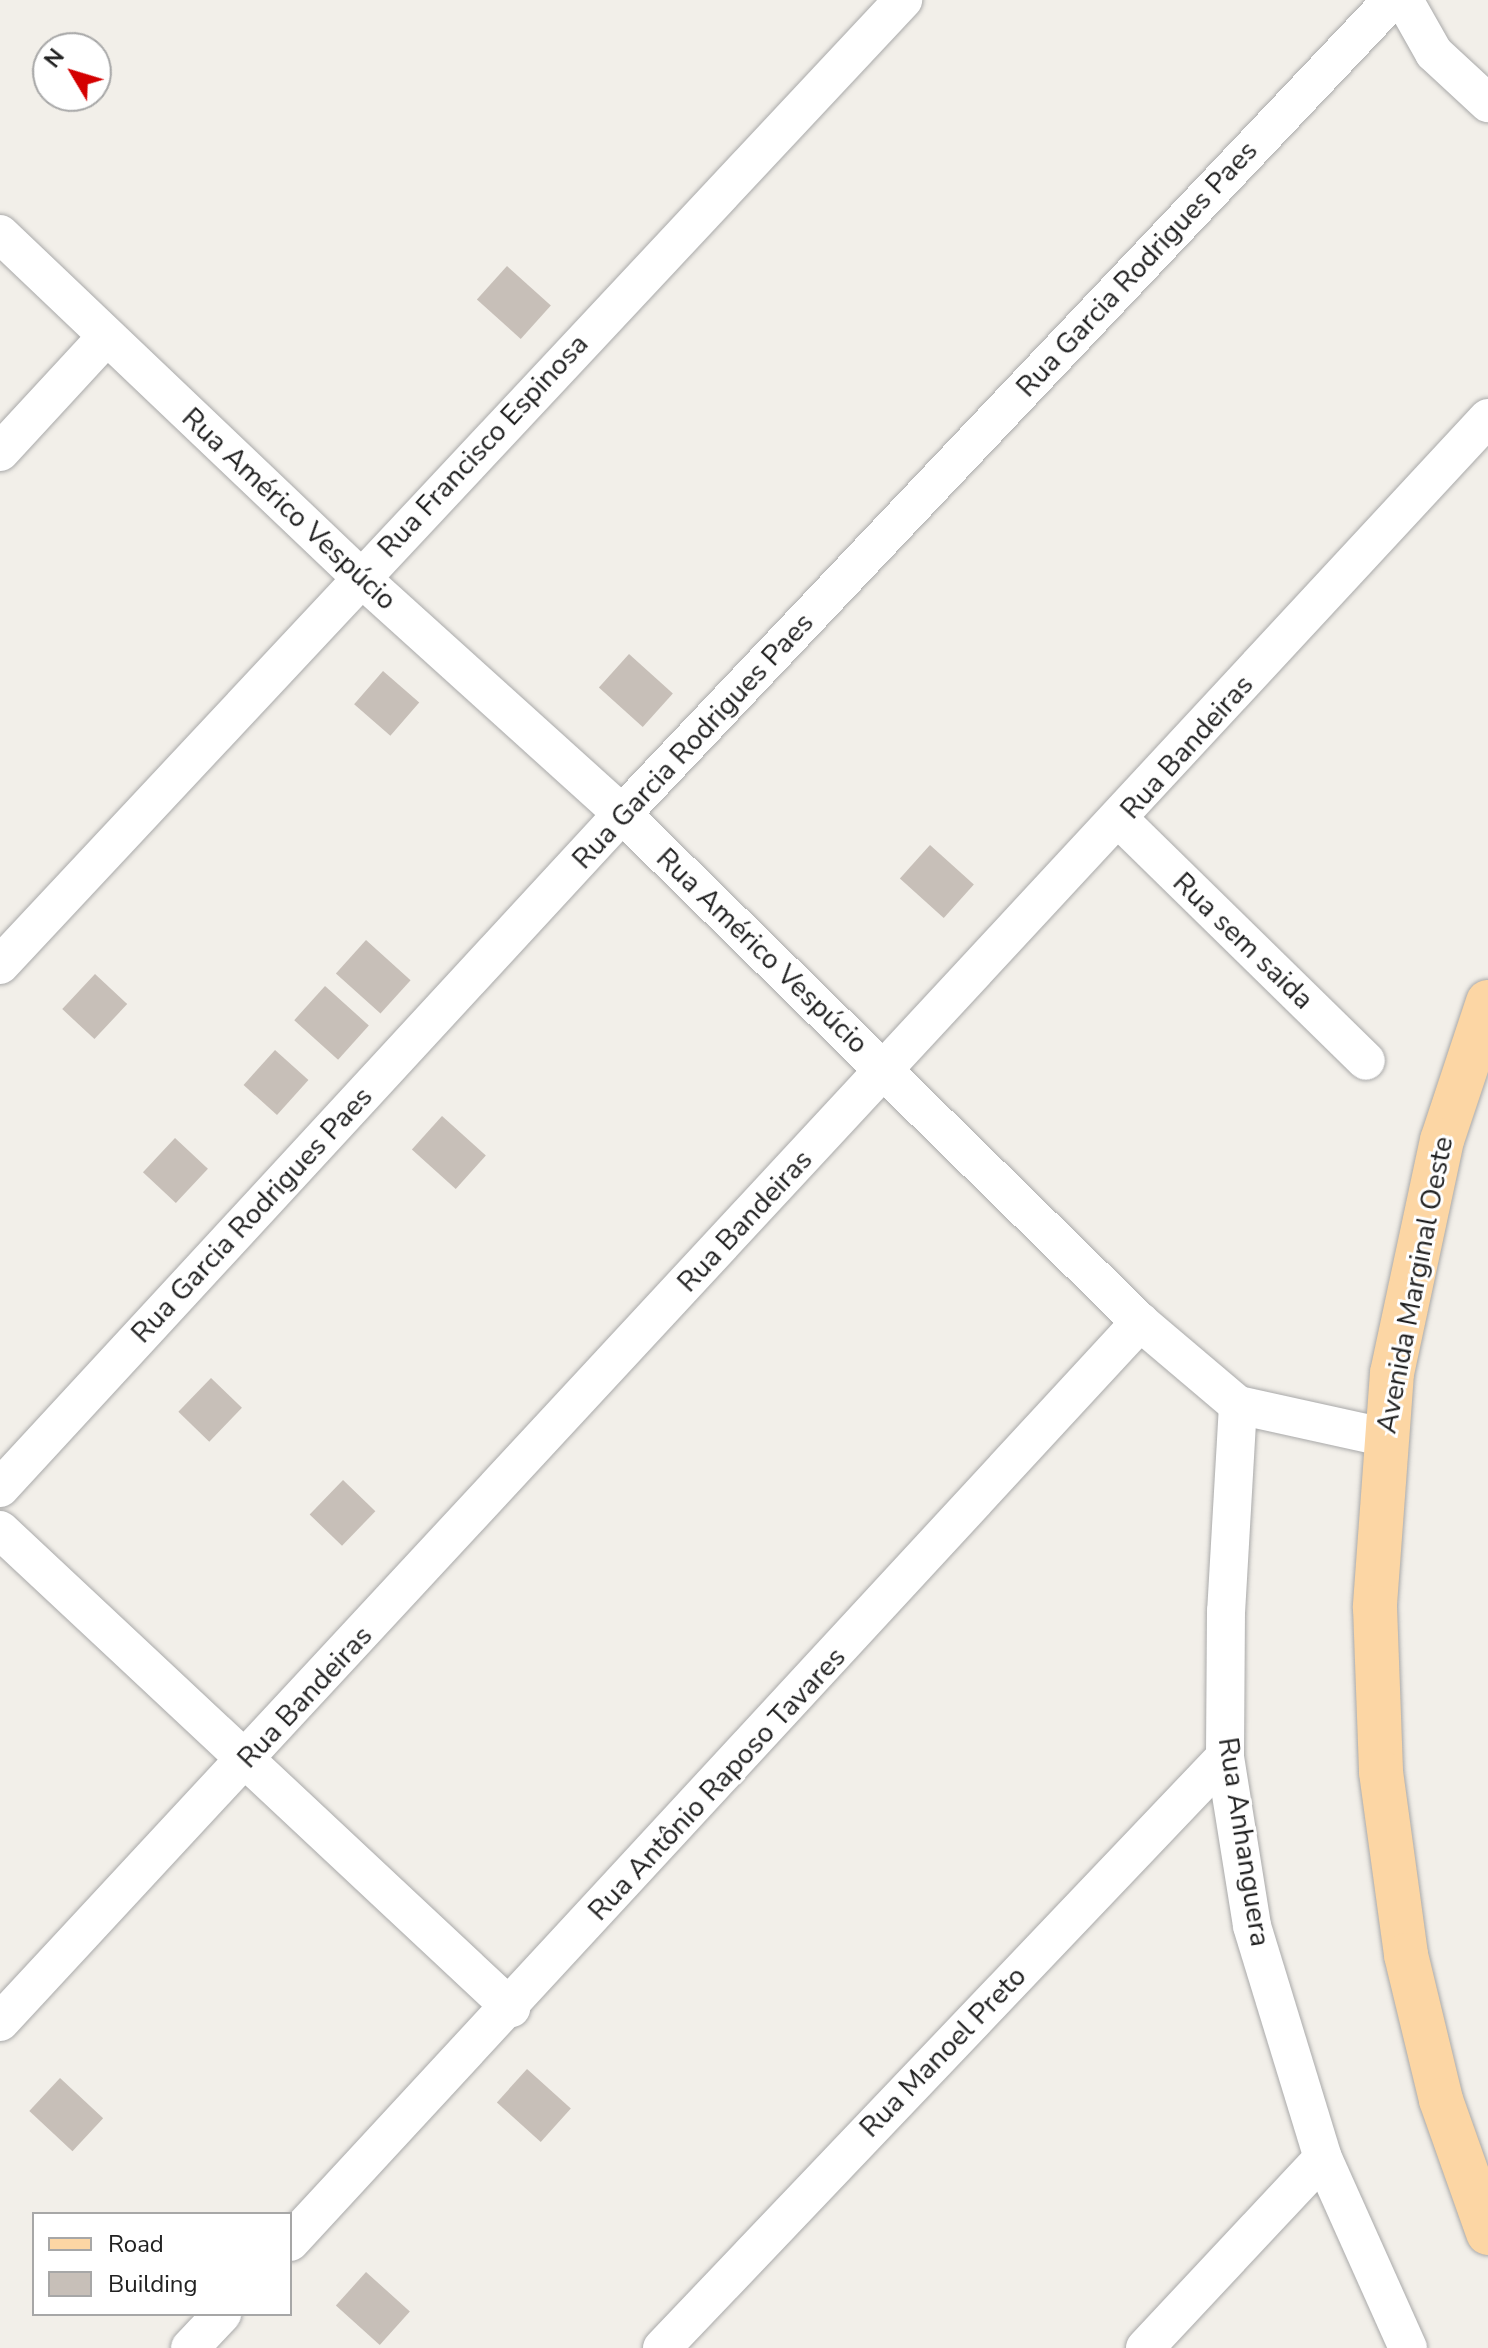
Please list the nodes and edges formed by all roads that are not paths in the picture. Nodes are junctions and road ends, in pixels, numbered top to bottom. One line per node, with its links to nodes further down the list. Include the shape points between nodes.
1 (903, 0): 9 (street, Rua Francisco Espinosa)
2 (1392, 0): 10 (street, Rua Garcia Rodrigues Paes)
3 (1404, 0): 4 (street, via 1434,53)
4 (1488, 103)
5 (0, 234): 6 (street, Rua Américo Vespúcio)
6 (106, 337): 8 (street); 9 (street, Rua Américo Vespúcio)
7 (1488, 418): 11 (street, Rua Bandeiras)
8 (0, 452)
9 (360, 577): 10 (street, Rua Américo Vespúcio); 12 (street, Rua Francisco Espinosa)
10 (622, 814): 15 (street, Rua Américo Vespúcio); 19 (street, Rua Garcia Rodrigues Paes)
11 (1120, 820): 14 (street, Rua sem saida); 15 (street, Rua Bandeiras)
12 (0, 965)
13 (1488, 1002): 18 (main road, Avenida Marginal Oeste, via 1442,1140 1392,1373)
14 (1366, 1061)
15 (884, 1071): 16 (street, Rua Américo Vespúcio); 22 (street, Rua Bandeiras)
16 (1140, 1322): 17 (street, Rua Américo Vespúcio); 23 (street, Rua Antônio Raposo Tavares)
17 (1238, 1405): 18 (street, Rua Américo Vespúcio); 21 (street, Rua Anhanguera, via 1226,1611)
18 (1384, 1437): 26 (main road, Avenida Marginal Oeste, via 1375,1607 1381,1772 1406,1955 1441,2100)
19 (0, 1488)
20 (0, 1530): 22 (street)
21 (1225, 1757): 25 (street, Rua Anhanguera, via 1252,1926); 30 (street, Rua Manoel Preto)
22 (246, 1761): 23 (street); 24 (street, Rua Bandeiras)
23 (511, 2008): 27 (street, Rua Antônio Raposo Tavares)
24 (0, 2022)
25 (1323, 2158): 31 (street); 32 (street, Rua Anhanguera)
26 (1488, 2233)
27 (292, 2240)
28 (220, 2316): 29 (street)
29 (190, 2348)
30 (662, 2348)
31 (1145, 2348)
32 (1408, 2348)

